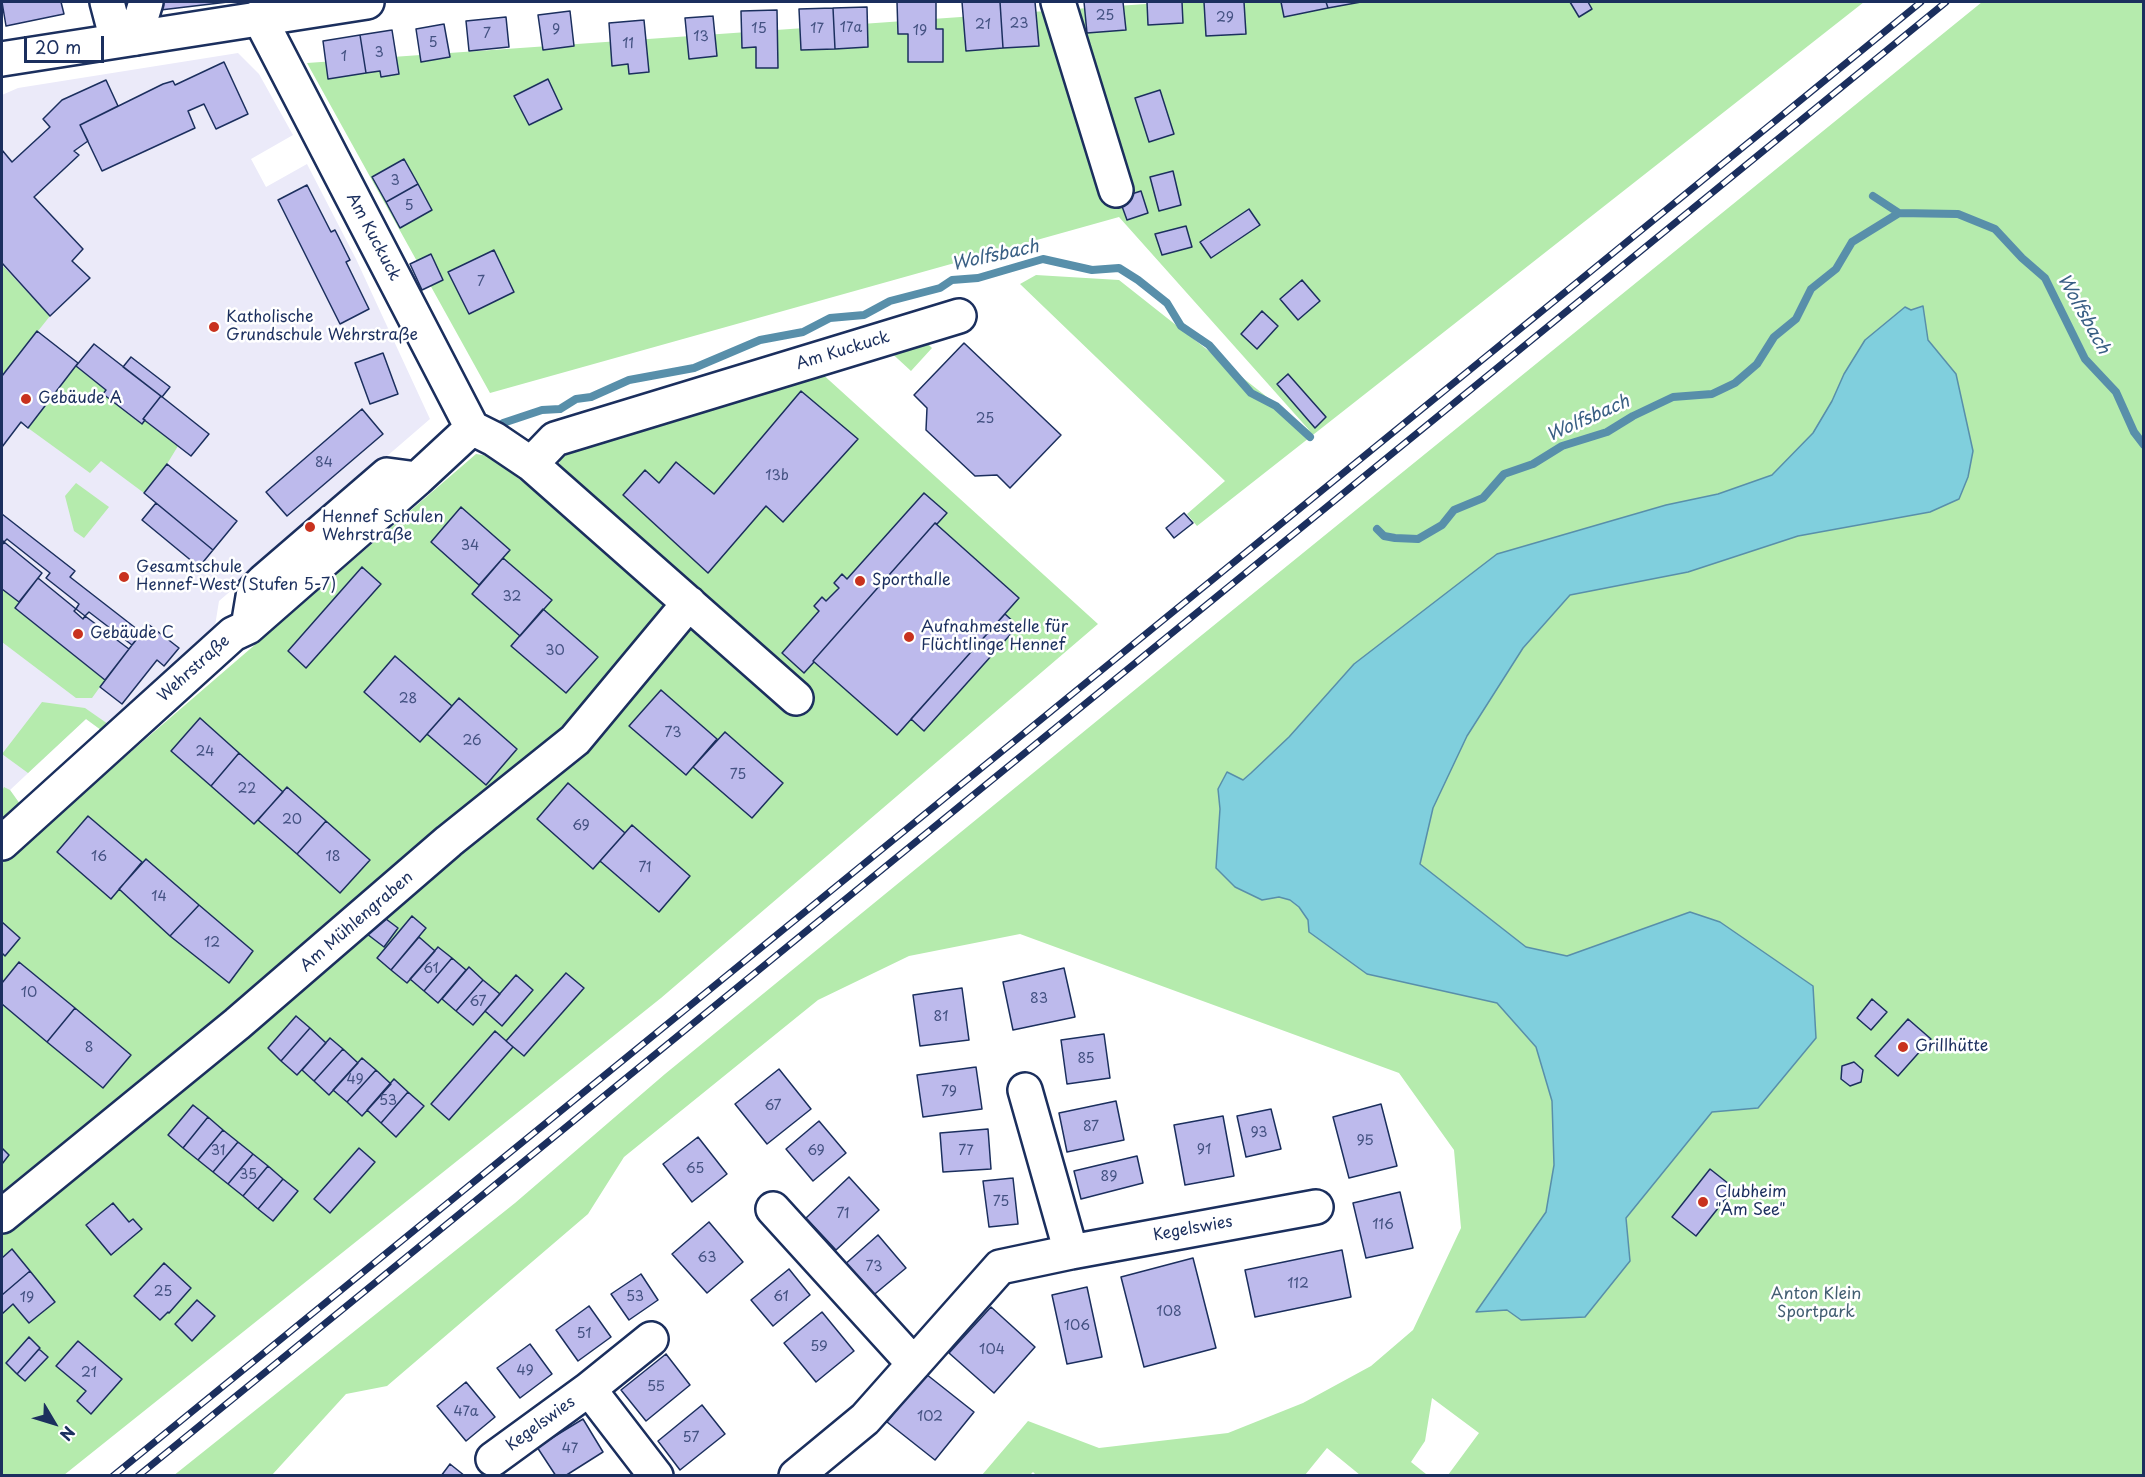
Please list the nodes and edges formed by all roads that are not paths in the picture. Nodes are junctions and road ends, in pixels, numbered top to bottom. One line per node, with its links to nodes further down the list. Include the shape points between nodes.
1 (107, 2): 6 (street)
2 (146, 2): 6 (street)
3 (366, 2): 5 (street)
4 (1058, 2): 8 (street)
5 (270, 11): 6 (street); 10 (street, Am Kuckuck)
6 (126, 39): 7 (street)
7 (2, 58)
8 (1116, 190)
9 (959, 316): 11 (street, Am Kuckuck, via 555,439)
10 (472, 428): 11 (street); 14 (street, Wehrstraße, via 248,627 232,634)
11 (531, 464): 12 (street)
12 (689, 603): 13 (street); 18 (street, Am Mühlengraben, via 575,740)
13 (796, 698)
14 (2, 843)
15 (1025, 1090): 19 (street)
16 (1316, 1207): 19 (street, Kegelswies)
17 (772, 1209): 21 (street)
18 (2, 1216)
19 (1071, 1252): 21 (street, Kegelswies, via 1000,1268)
20 (651, 1339): 22 (street, Kegelswies)
21 (914, 1364): 25 (street, Kegelswies, via 866,1419)
22 (588, 1389): 23 (street, Kegelswies); 24 (street, Kegelswies)
23 (493, 1459)
24 (656, 1476)
25 (796, 1476)

